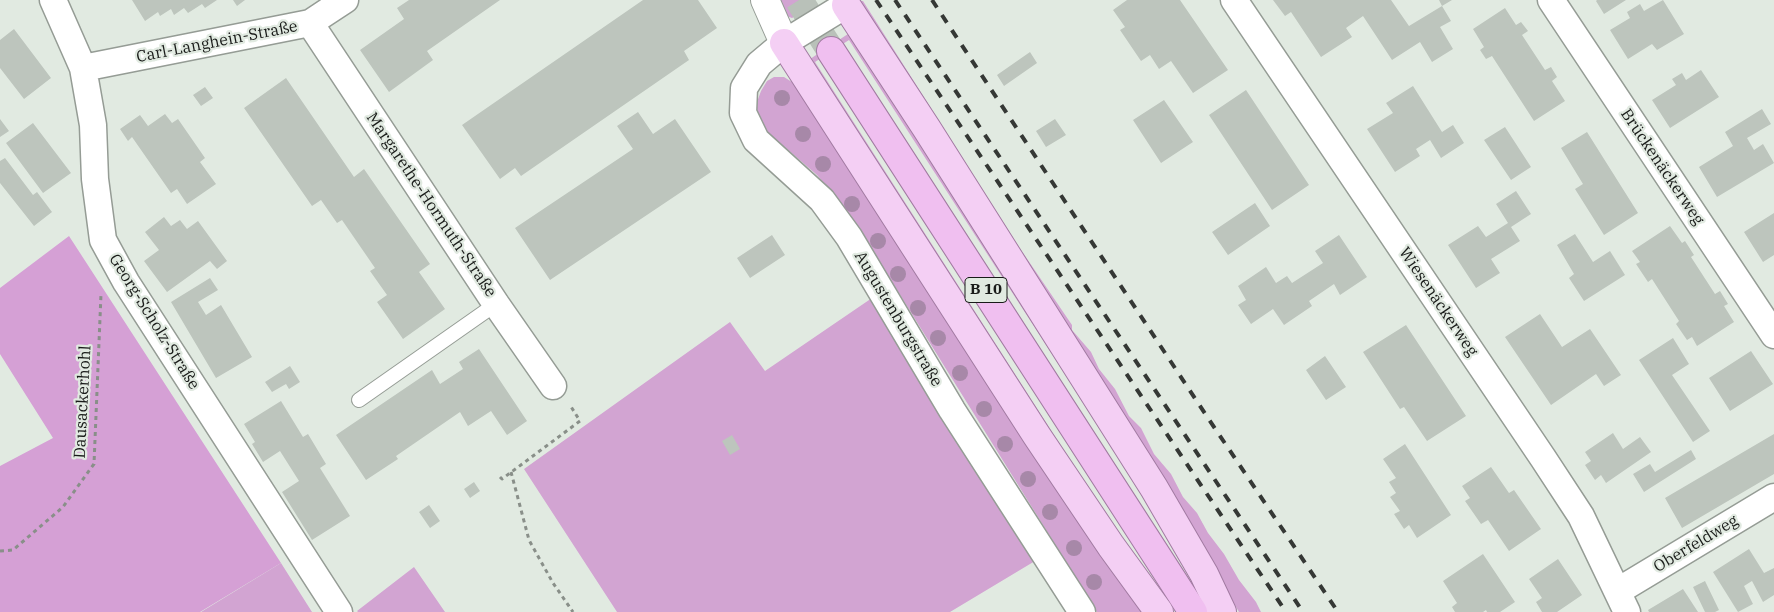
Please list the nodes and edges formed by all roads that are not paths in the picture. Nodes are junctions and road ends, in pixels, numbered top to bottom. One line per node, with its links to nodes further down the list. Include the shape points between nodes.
1 (53, 0): 10 (street, Georg-Scholz-Straße)
2 (345, 0): 7 (street, Carl-Langhein-Straße)
3 (765, 0): 8 (street)
4 (1234, 0): 16 (street, Wiesenäckerweg, via 1581,516)
5 (1550, 0): 12 (street, Brückenäckerweg)
6 (844, 2): 8 (street, Augustenburgstraße); 21 (main road, via 1154,488)
7 (310, 23): 10 (street, Carl-Langhein-Straße); 11 (street, Margarethe-Hormuth-Straße)
8 (784, 43): 18 (street, Augustenburgstraße, via 759,64 744,88 743,113 756,140 822,200 849,237 952,410); 19 (main road, via 1037,436)
9 (832, 51): 20 (highway, B 10)
10 (83, 68): 17 (street, Georg-Scholz-Straße, via 93,125 95,179 103,240 126,282)
11 (496, 304): 13 (street, Margarethe-Hormuth-Straße); 14 (lane)
12 (1774, 334)
13 (553, 386)
14 (359, 400)
15 (1774, 496): 16 (street, Oberfeldweg)
16 (1623, 601)
17 (339, 612)
18 (1082, 612)
19 (1159, 612)
20 (1193, 612)
21 (1222, 612)

